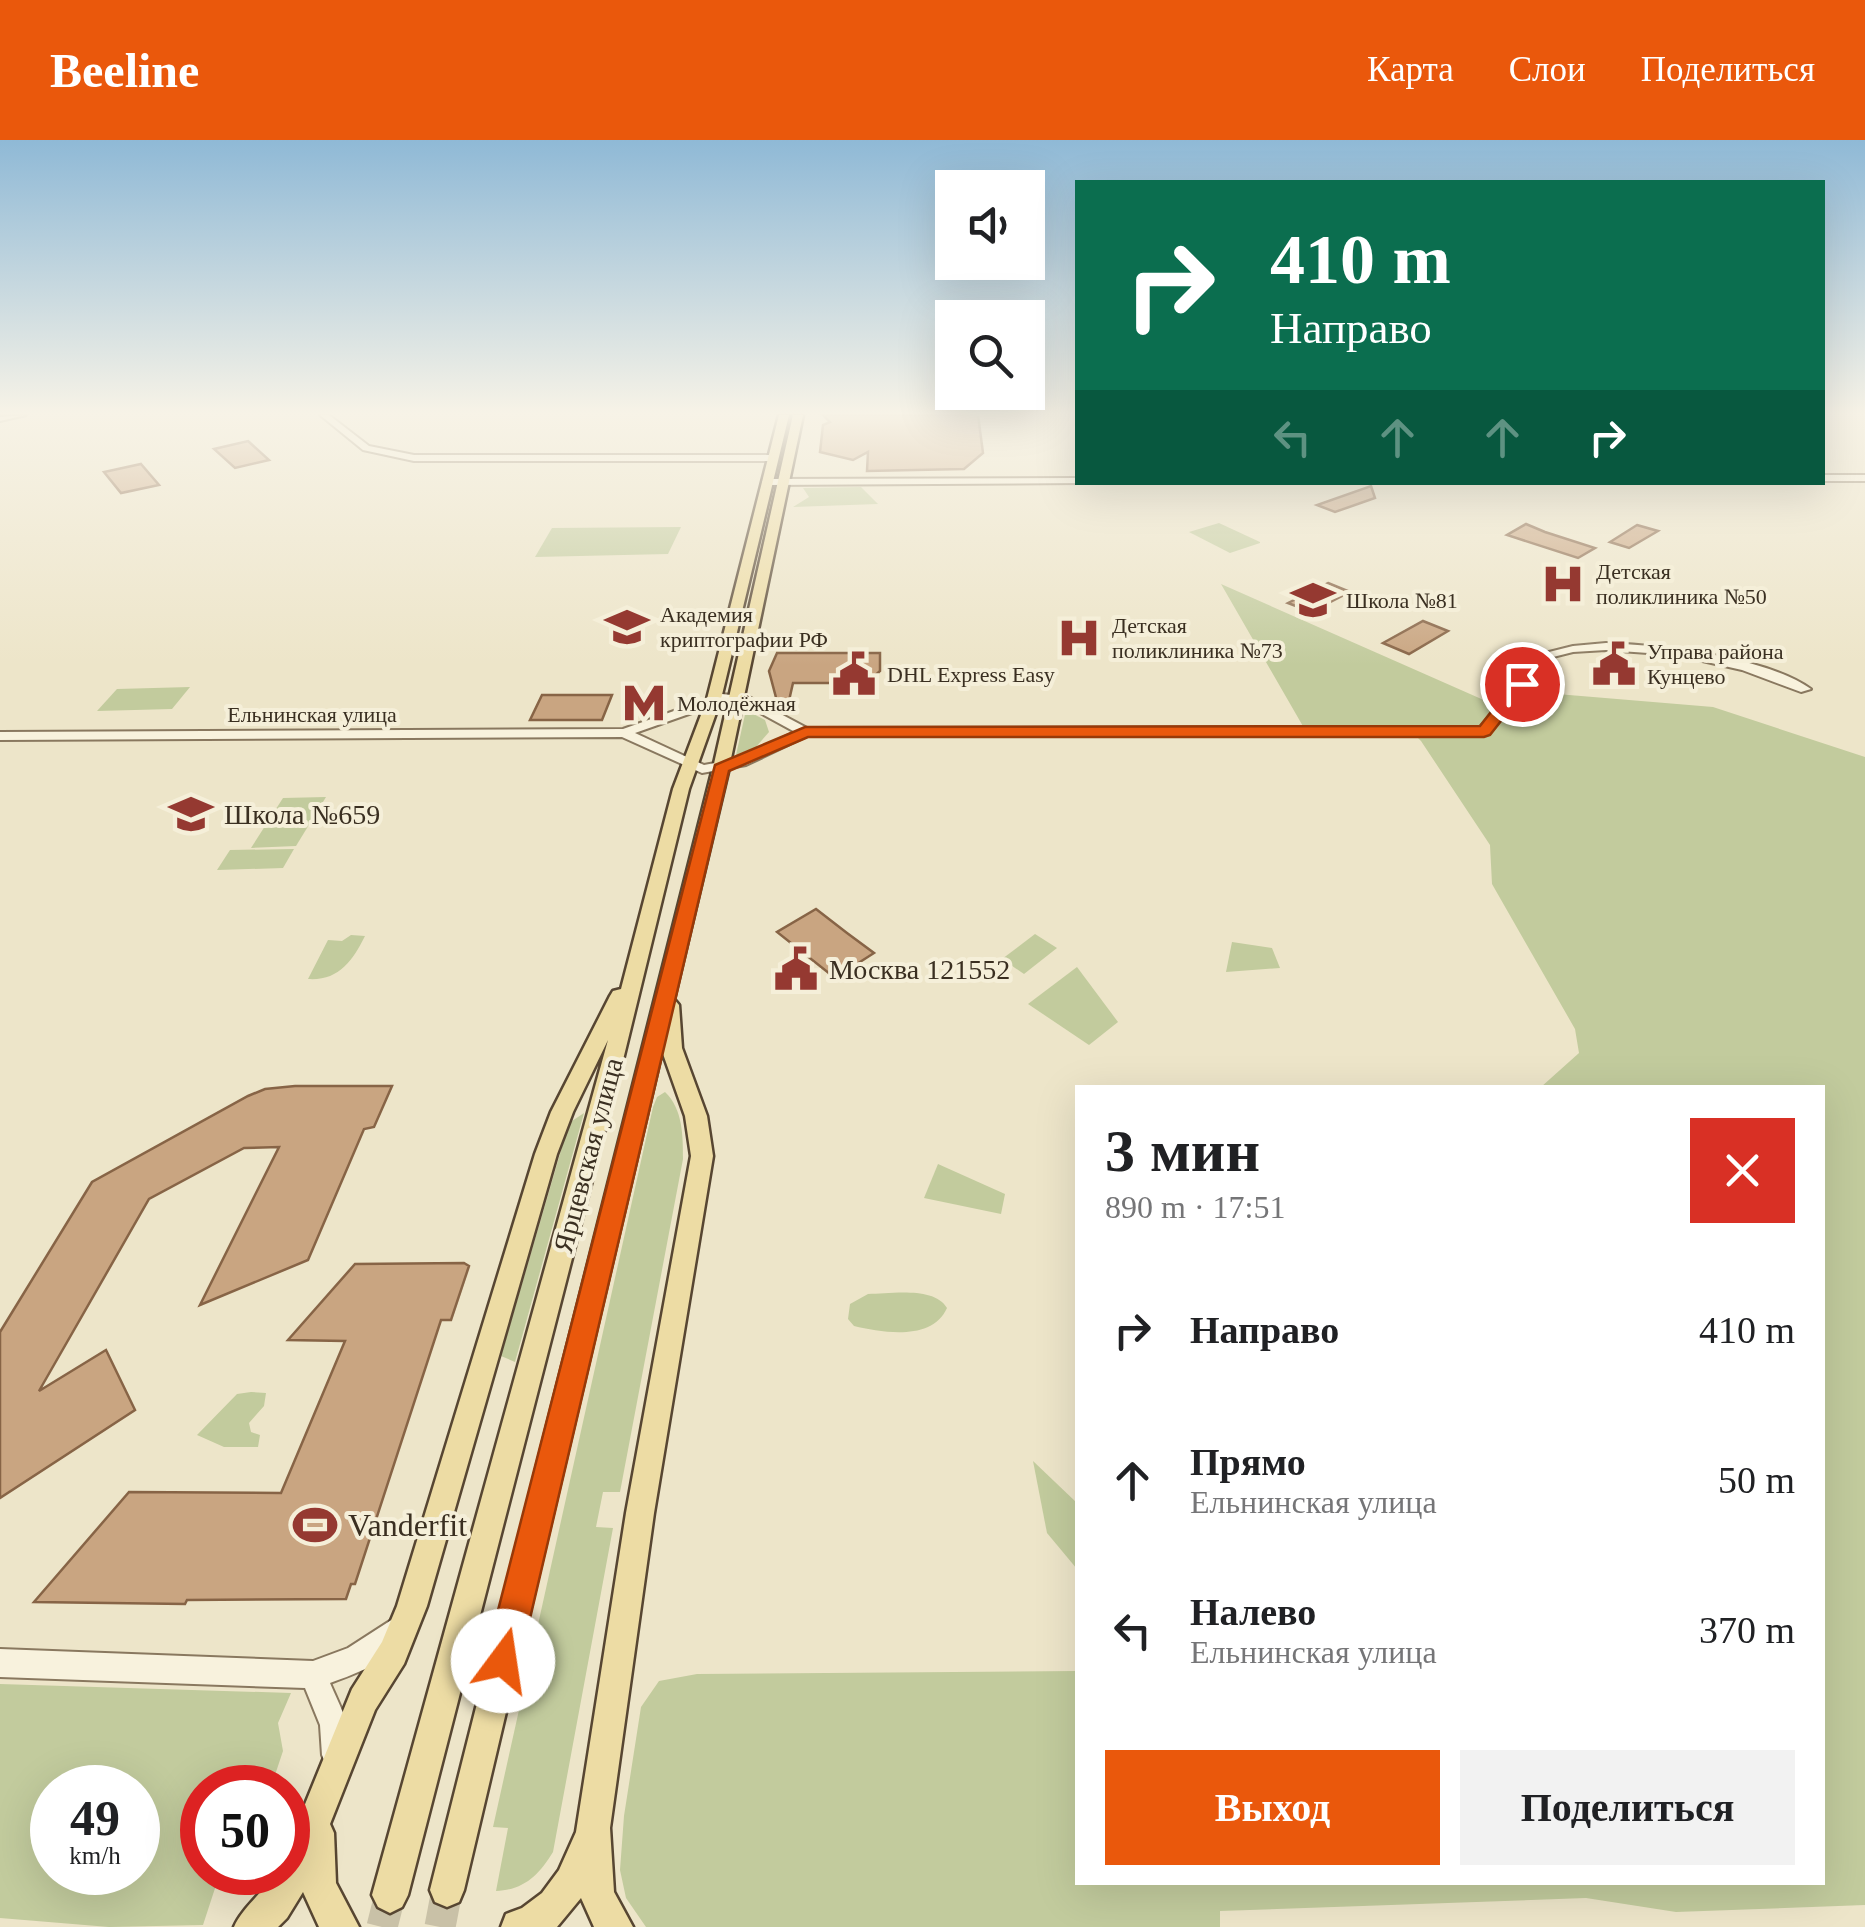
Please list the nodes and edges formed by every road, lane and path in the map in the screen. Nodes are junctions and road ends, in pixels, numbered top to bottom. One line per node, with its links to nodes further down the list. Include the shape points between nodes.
1 (764, 498): 5 (main road, Ярцевская улица)
2 (780, 498): 4 (main road, Ярцевская улица)
3 (1805, 688): 8 (street, via 1716,659 1605,648 1550,654 1484,732)
4 (737, 698): 5 (street); 6 (street); 14 (main road, Ярцевская улица)
5 (714, 699): 7 (street); 13 (main road, Ярцевская улица)
6 (764, 710): 8 (street); 12 (street, via 775,730)
7 (683, 711): 9 (street); 11 (street, via 662,734)
8 (805, 732): 12 (street)
9 (624, 733): 10 (street, Ельнинская улица); 11 (street)
10 (0, 736)
11 (669, 755): 13 (street)
12 (755, 755): 14 (street)
13 (688, 766): 14 (street); 15 (main road, Ярцевская улица)
14 (721, 768): 16 (main road, Ярцевская улица)
15 (662, 866): 16 (main road, via 683,857); 17 (main road, Ярцевская улица)
16 (697, 866): 18 (main road, Ярцевская улица)
17 (638, 956): 19 (main road, via 546,1154); 26 (main road, Ярцевская улица)
18 (669, 973): 24 (main road, via 669,1034 703,1131 702,1156); 25 (main road, Ярцевская улица)
19 (412, 1606): 21 (street, via 375,1650); 22 (main road)
20 (0, 1663): 21 (street)
21 (314, 1676): 22 (street, via 334,1725)
22 (336, 1763): 23 (main road)
23 (319, 1816): 27 (main road, via 275,1906); 28 (main road, via 318,1888)
24 (593, 1828): 29 (main road, via 579,1869 557,1902); 30 (main road, via 597,1898)
25 (447, 1890)
26 (390, 1895)
27 (252, 1927)
28 (341, 1927)
29 (518, 1927)
30 (615, 1927)

